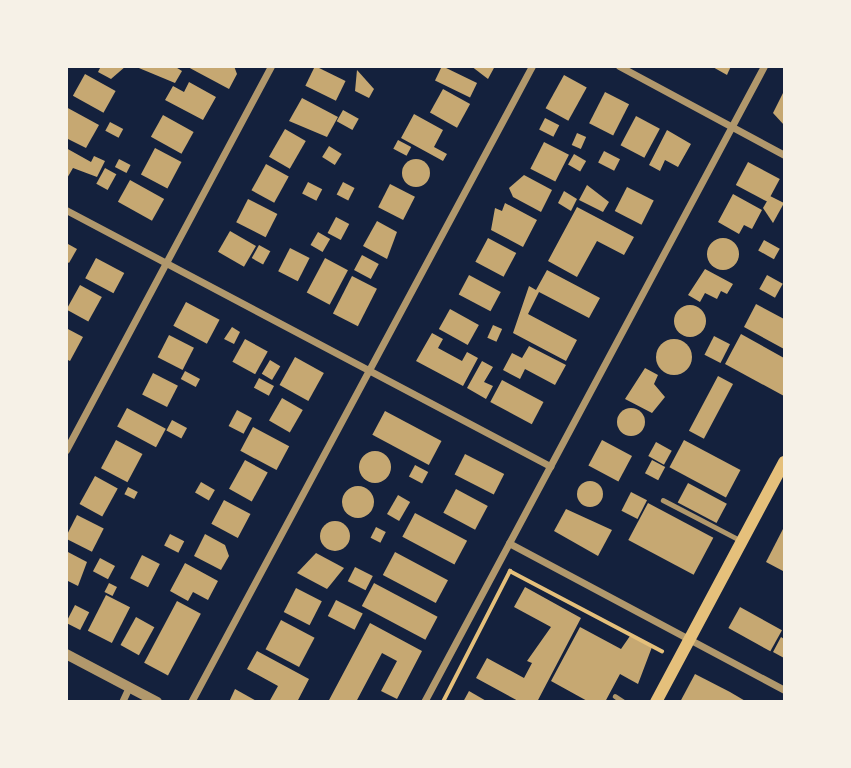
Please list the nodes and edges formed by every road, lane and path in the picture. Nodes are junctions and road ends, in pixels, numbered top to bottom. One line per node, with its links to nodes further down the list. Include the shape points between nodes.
1 (271, 66): 8 (street)
2 (532, 66): 9 (street)
3 (619, 66): 5 (street)
4 (764, 66): 5 (street)
5 (731, 126): 6 (street); 12 (street)
6 (785, 155)
7 (66, 210): 8 (street)
8 (167, 263): 9 (street); 10 (street)
9 (369, 370): 12 (street); 24 (street)
10 (66, 450)
11 (785, 462): 14 (main road)
12 (550, 466): 15 (street)
13 (663, 500): 14 (lane)
14 (742, 541): 16 (main road)
15 (509, 542): 16 (street); 25 (street)
16 (690, 638): 20 (street); 28 (main road)
17 (662, 651): 26 (path, via 510,571)
18 (66, 654): 19 (street)
19 (129, 687): 22 (street); 23 (street)
20 (785, 690)
21 (615, 696): 27 (lane)
22 (122, 702)
23 (157, 702)
24 (191, 702)
25 (424, 702)
26 (443, 702)
27 (624, 702)
28 (656, 702)

